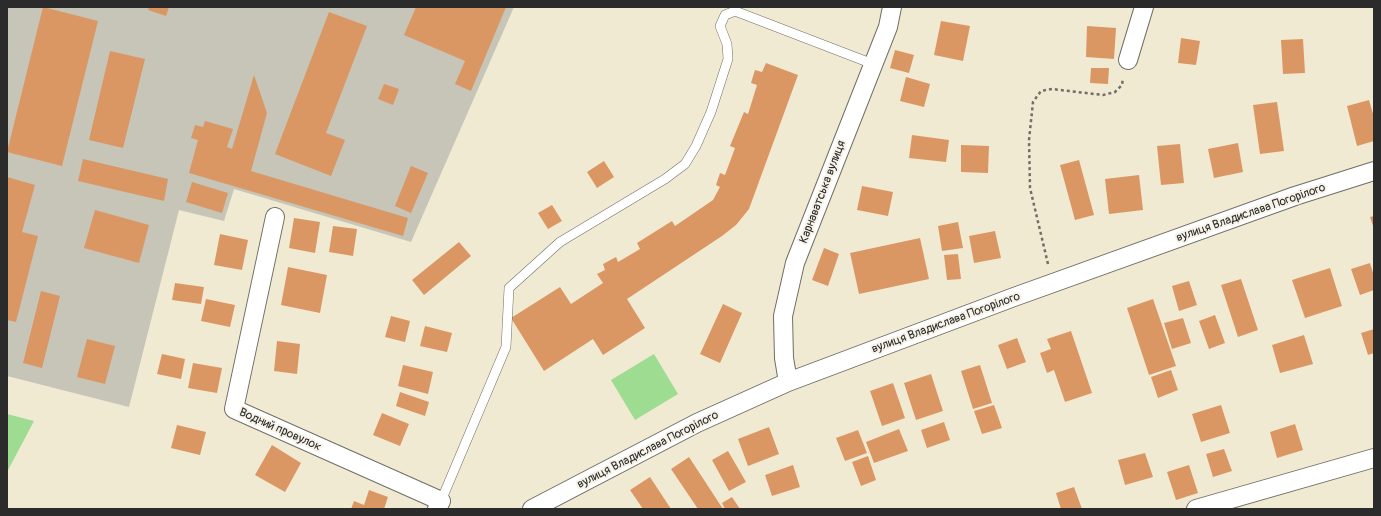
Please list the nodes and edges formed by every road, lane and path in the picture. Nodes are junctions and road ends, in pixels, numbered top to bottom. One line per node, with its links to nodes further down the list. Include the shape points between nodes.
1 (892, 7): 4 (street, Карнаватська вулиця, via 888,27)
2 (1144, 7): 3 (street)
3 (1128, 60): 7 (path, via 1122,85 1115,92 1103,95 1052,89 1041,92 1033,102 1028,161 1030,188)
4 (873, 64): 8 (street, Карнаватська вулиця, via 795,263 783,316 784,358); 10 (lane, via 736,11 725,15 720,26 727,44 728,59 711,112 685,164 665,179 560,242 509,288 506,347)
5 (1374, 171): 7 (street, вулиця Владислава Погорілого, via 1295,196)
6 (275, 217): 10 (street, Водний провулок, via 234,409)
7 (1053, 284): 8 (street, вулиця Владислава Погорілого)
8 (788, 382): 11 (street, вулиця Владислава Погорілого, via 697,423)
9 (1374, 458): 12 (street)
10 (439, 505)
11 (532, 509)
12 (1196, 509)

